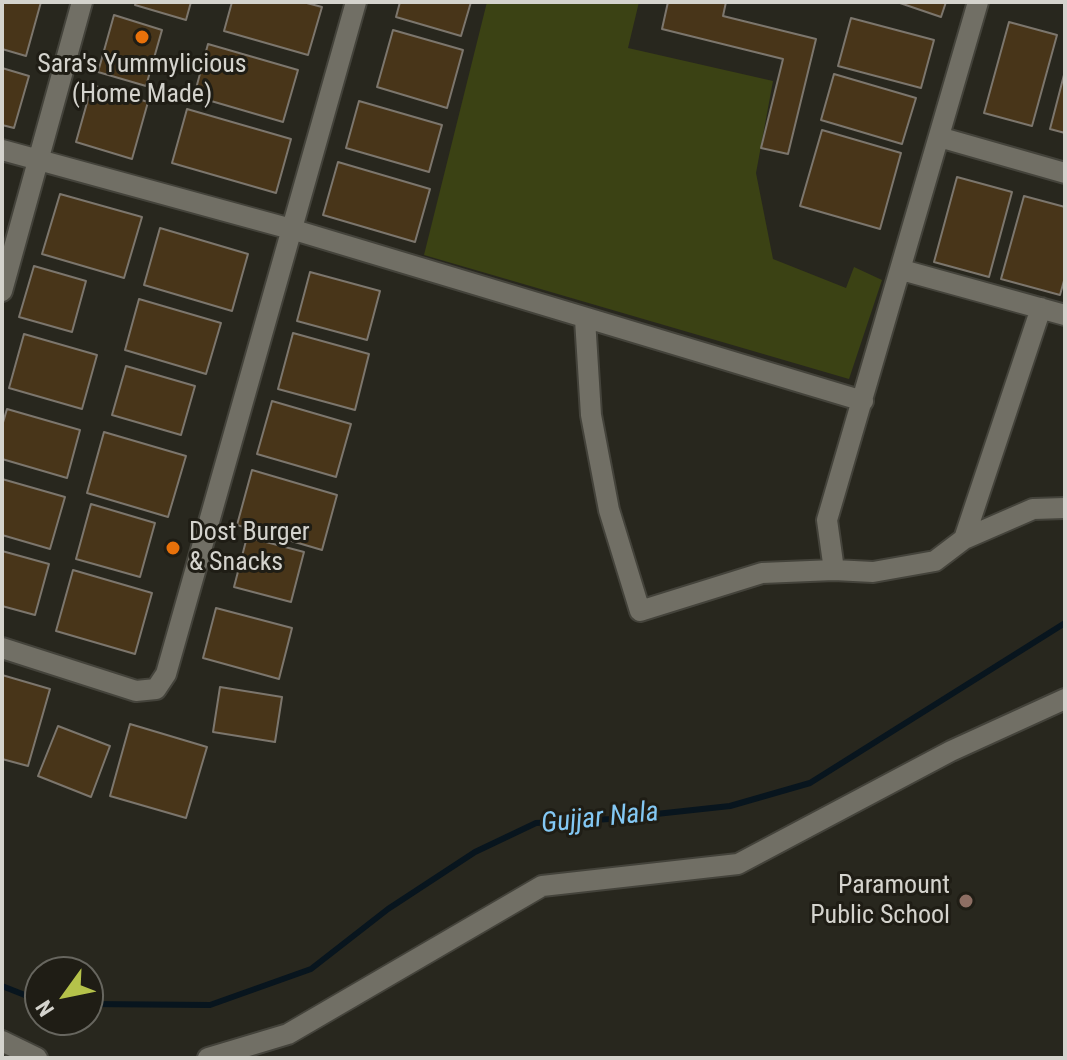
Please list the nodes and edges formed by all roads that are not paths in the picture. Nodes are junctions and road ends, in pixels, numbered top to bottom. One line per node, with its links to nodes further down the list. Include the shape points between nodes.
1 (82, 2): 6 (street)
2 (356, 2): 8 (street)
3 (978, 2): 4 (street)
4 (939, 137): 7 (street); 9 (street)
5 (2, 150): 6 (street)
6 (38, 160): 8 (street); 10 (street)
7 (1065, 173)
8 (291, 229): 13 (street); 18 (street, via 161,682 156,689 136,691)
9 (902, 270): 11 (street); 14 (street)
10 (2, 291)
11 (1041, 308): 12 (street); 16 (street)
12 (1065, 315)
13 (585, 319): 14 (street); 17 (street, via 591,415 606,496 640,611 762,573)
14 (863, 401): 17 (street, via 827,520)
15 (1065, 508): 16 (street, via 1033,509)
16 (964, 539): 17 (street, via 935,561 873,572)
17 (834, 570)
18 (2, 648)
19 (1065, 699): 22 (street, via 951,751 738,864 542,886 288,1034)
20 (2, 1041): 21 (street)
21 (37, 1058)
22 (208, 1058)

